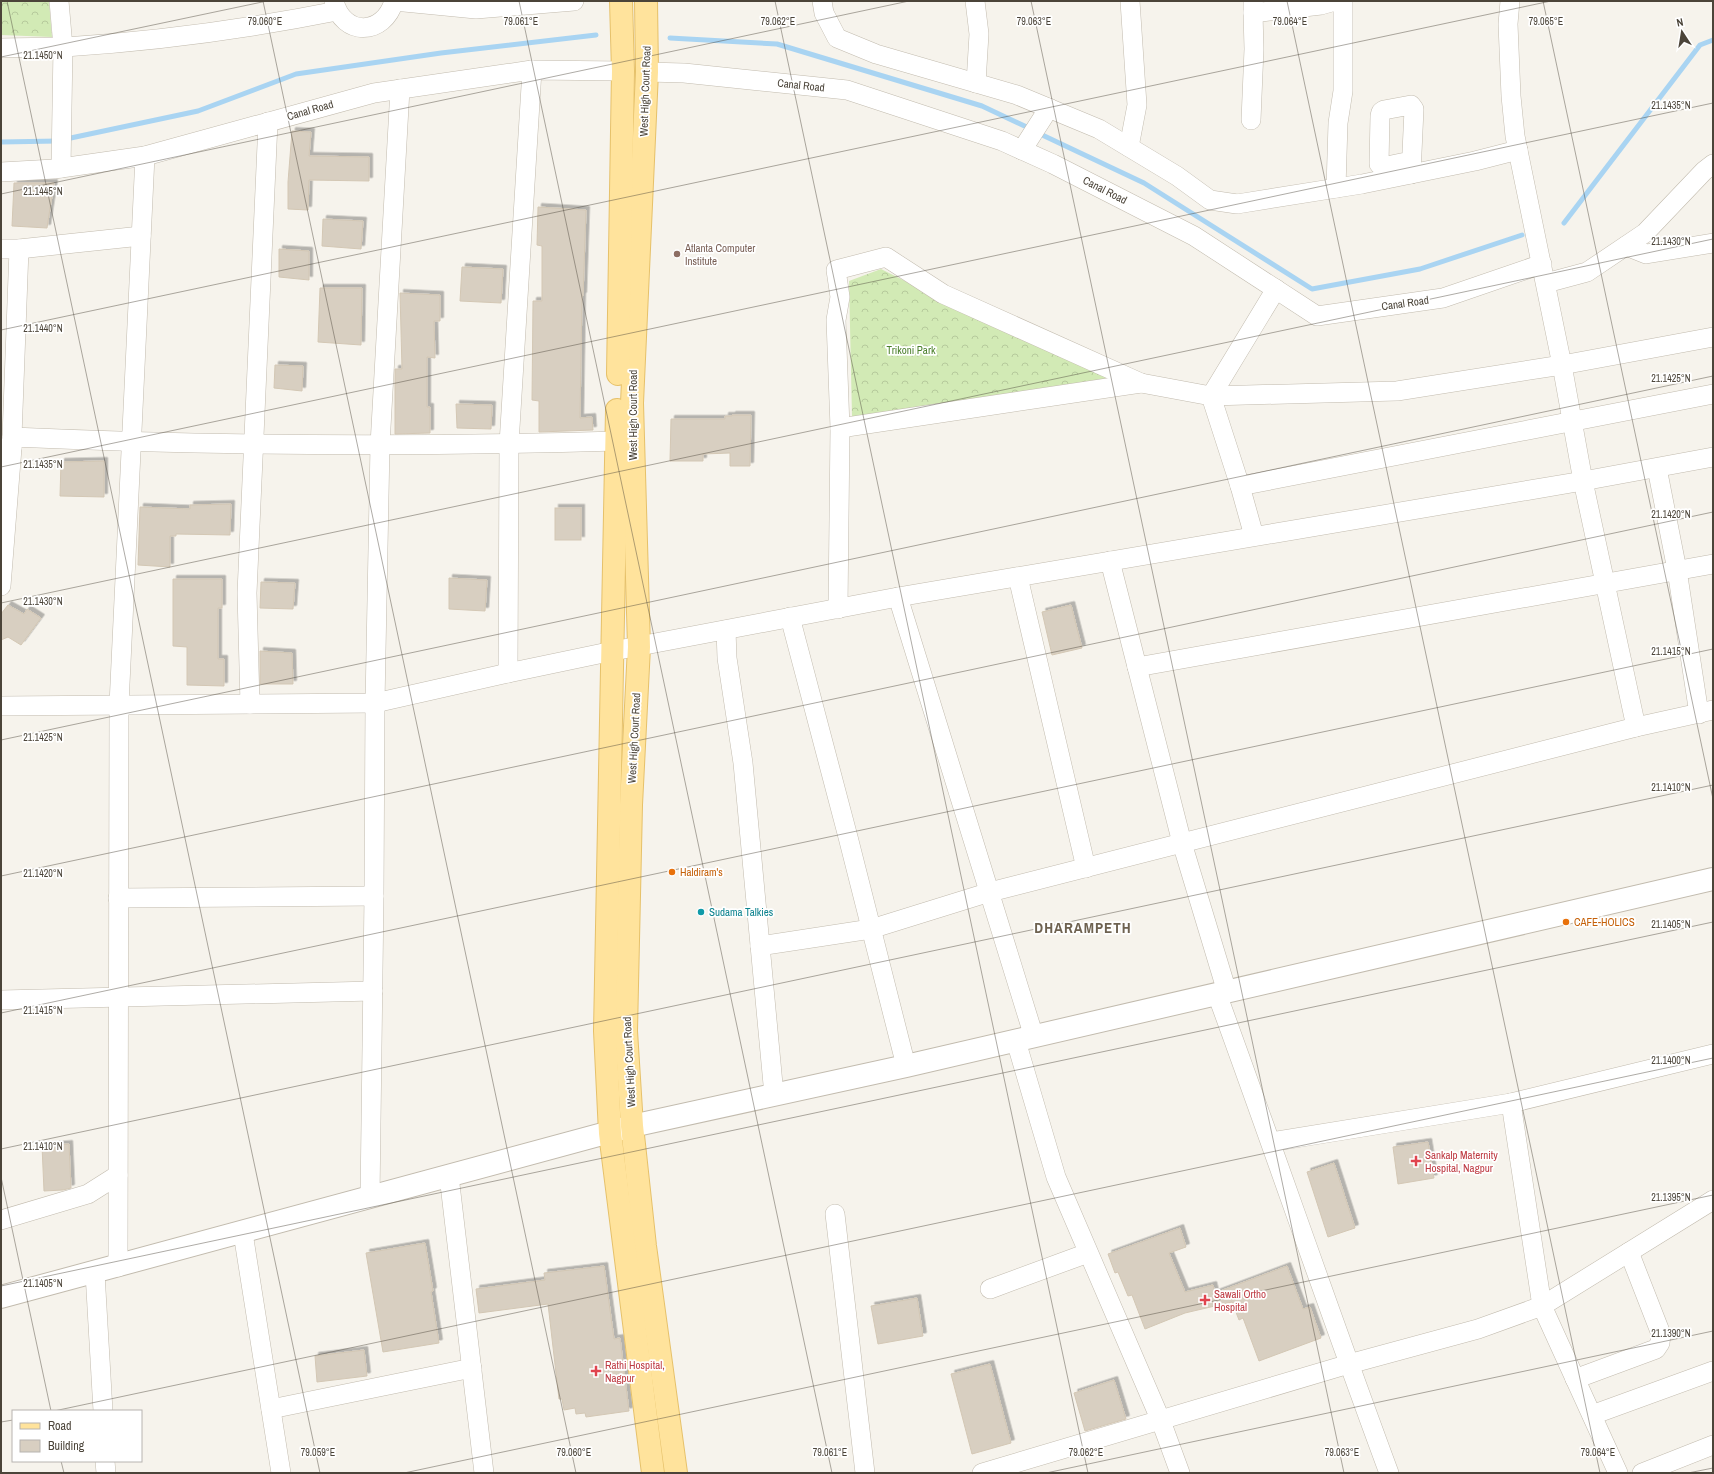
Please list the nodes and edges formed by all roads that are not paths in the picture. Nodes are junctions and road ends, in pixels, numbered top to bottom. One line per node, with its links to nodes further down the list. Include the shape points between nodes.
1 (59, 1): 15 (street)
2 (394, 1): 12 (street); 13 (street, via 386,18 369,27 350,24 342,19)
3 (574, 1): 12 (street, via 476,9)
4 (621, 1): 18 (main road, West High Court Road)
5 (646, 1): 19 (main road, West High Court Road)
6 (822, 1): 20 (street, via 824,13 837,38 876,54)
7 (975, 1): 20 (street, via 979,34)
8 (1130, 1): 25 (street, via 1137,105)
9 (1334, 1): 14 (street, via 1321,5)
10 (1343, 1): 32 (street, via 1343,91 1338,123)
11 (1510, 1): 27 (street, via 1510,96)
12 (462, 4)
13 (335, 6): 15 (street, via 287,21 151,40)
14 (1253, 7): 23 (street)
15 (64, 47): 16 (street); 30 (street)
16 (1, 48)
17 (532, 70): 18 (street, Canal Road); 21 (street, Canal Road); 50 (street)
18 (623, 71): 47 (main road, West High Court Road)
19 (647, 72): 26 (street, Canal Road, via 684,73 847,90 1002,141); 68 (main road, West High Court Road, via 632,403)
20 (976, 83): 22 (street)
21 (400, 89): 24 (street, Canal Road, via 374,93); 52 (street)
22 (1050, 108): 25 (street, via 1099,129); 26 (street)
23 (1251, 120)
24 (268, 122): 28 (street, Canal Road); 51 (street)
25 (1129, 147): 32 (street, via 1177,176 1210,200 1237,204)
26 (1022, 150): 39 (street, Canal Road, via 1194,236)
27 (1518, 150): 32 (street, via 1474,161 1411,168); 37 (street)
28 (145, 156): 30 (street, Canal Road); 33 (street)
29 (1713, 164): 35 (street, via 1645,233)
30 (61, 168): 31 (street, Canal Road)
31 (1, 172)
32 (1336, 188)
33 (142, 236): 36 (street); 48 (street)
34 (1713, 243): 35 (street, via 1646,254)
35 (1626, 246): 38 (street, via 1587,272)
36 (10, 249): 49 (street)
37 (1542, 264): 38 (street); 39 (street, Canal Road, via 1443,298 1317,316)
38 (1546, 284): 41 (street)
39 (1276, 289): 44 (street)
40 (1713, 337): 41 (street)
41 (1562, 365): 44 (street, via 1397,391); 45 (street)
42 (1141, 383): 44 (street); 46 (street); 46 (street, via 943,294 886,257 836,270 840,297 836,320)
43 (1713, 394): 45 (street)
44 (1210, 396): 56 (street)
45 (1572, 421): 55 (street); 56 (street)
46 (840, 428): 65 (street)
47 (617, 441): 50 (street); 69 (main road, West High Court Road)
48 (133, 442): 49 (street); 51 (street); 74 (street)
49 (8, 444): 63 (street)
50 (509, 444): 52 (street); 71 (street)
51 (254, 445): 52 (street); 73 (street, via 247,593)
52 (380, 445): 72 (street)
53 (1712, 462): 54 (street)
54 (1657, 468): 55 (street); 60 (street)
55 (1583, 481): 57 (street); 62 (street)
56 (1240, 486): 57 (street)
57 (1254, 536): 58 (street)
58 (1110, 561): 61 (street); 70 (street)
59 (1713, 564): 60 (street)
60 (1677, 570): 62 (street); 76 (street)
61 (1018, 577): 64 (street); 79 (street)
62 (1605, 583): 70 (street); 77 (street)
63 (1, 586)
64 (898, 597): 65 (street); 81 (street)
65 (838, 609): 66 (street)
66 (790, 617): 67 (street); 84 (street)
67 (726, 630): 68 (street); 85 (street, via 727,658 743,763)
68 (639, 647): 69 (street); 95 (main road, West High Court Road, via 631,805 626,1031)
69 (613, 651): 71 (street); 96 (main road, West High Court Road, via 605,1031)
70 (1137, 666): 78 (street)
71 (508, 673): 72 (street)
72 (375, 703): 73 (street); 82 (street)
73 (250, 704): 74 (street)
74 (119, 705): 75 (street); 83 (street)
75 (1, 706)
76 (1706, 712): 77 (street)
77 (1636, 727): 78 (street)
78 (1182, 843): 79 (street); 87 (street)
79 (1086, 868): 81 (street)
80 (1713, 879): 87 (street)
81 (990, 892): 84 (street); 90 (street)
82 (374, 896): 83 (street); 86 (street)
83 (118, 898): 88 (street)
84 (871, 928): 85 (street); 92 (street)
85 (760, 946): 93 (street)
86 (373, 991): 88 (street); 100 (street)
87 (1222, 993): 90 (street); 97 (street)
88 (118, 996): 89 (street); 98 (street)
89 (1, 1000)
90 (1025, 1039): 92 (street); 106 (street, via 1056,1177)
91 (1713, 1054): 94 (street)
92 (906, 1066): 93 (street)
93 (774, 1095): 95 (street)
94 (1511, 1103): 97 (street); 111 (street)
95 (632, 1126): 96 (street); 127 (main road, West High Court Road, via 645,1246)
96 (610, 1133): 99 (street); 126 (main road, West High Court Road)
97 (1271, 1142): 112 (street)
98 (118, 1175): 103 (street, via 88,1194); 107 (street)
99 (449, 1176): 100 (street); 113 (street)
100 (370, 1198): 104 (street)
101 (1713, 1200): 105 (street)
102 (834, 1214): 128 (street)
103 (1, 1220)
104 (243, 1233): 107 (street); 116 (street)
105 (1629, 1252): 111 (street); 115 (street, via 1661,1334 1660,1344 1656,1349)
106 (1088, 1253): 109 (street); 119 (street)
107 (118, 1267): 108 (street)
108 (95, 1273): 110 (street); 117 (street)
109 (990, 1289)
110 (1, 1298)
111 (1542, 1306): 112 (street, via 1478,1329); 115 (street)
112 (1349, 1364): 119 (street); 131 (street)
113 (472, 1368): 116 (street); 125 (street)
114 (1713, 1371): 118 (street)
115 (1575, 1379): 118 (street)
116 (271, 1409): 124 (street)
117 (103, 1410)
118 (1592, 1415): 132 (street)
119 (1161, 1421): 122 (street); 130 (street)
120 (1713, 1445): 133 (street)
121 (105, 1462): 123 (street)
122 (1010, 1470): 129 (street)
123 (106, 1473)
124 (282, 1473)
125 (484, 1473)
126 (653, 1473)
127 (676, 1473)
128 (865, 1473)
129 (982, 1473)
130 (1180, 1473)
131 (1389, 1473)
132 (1618, 1473)
133 (1642, 1473)

